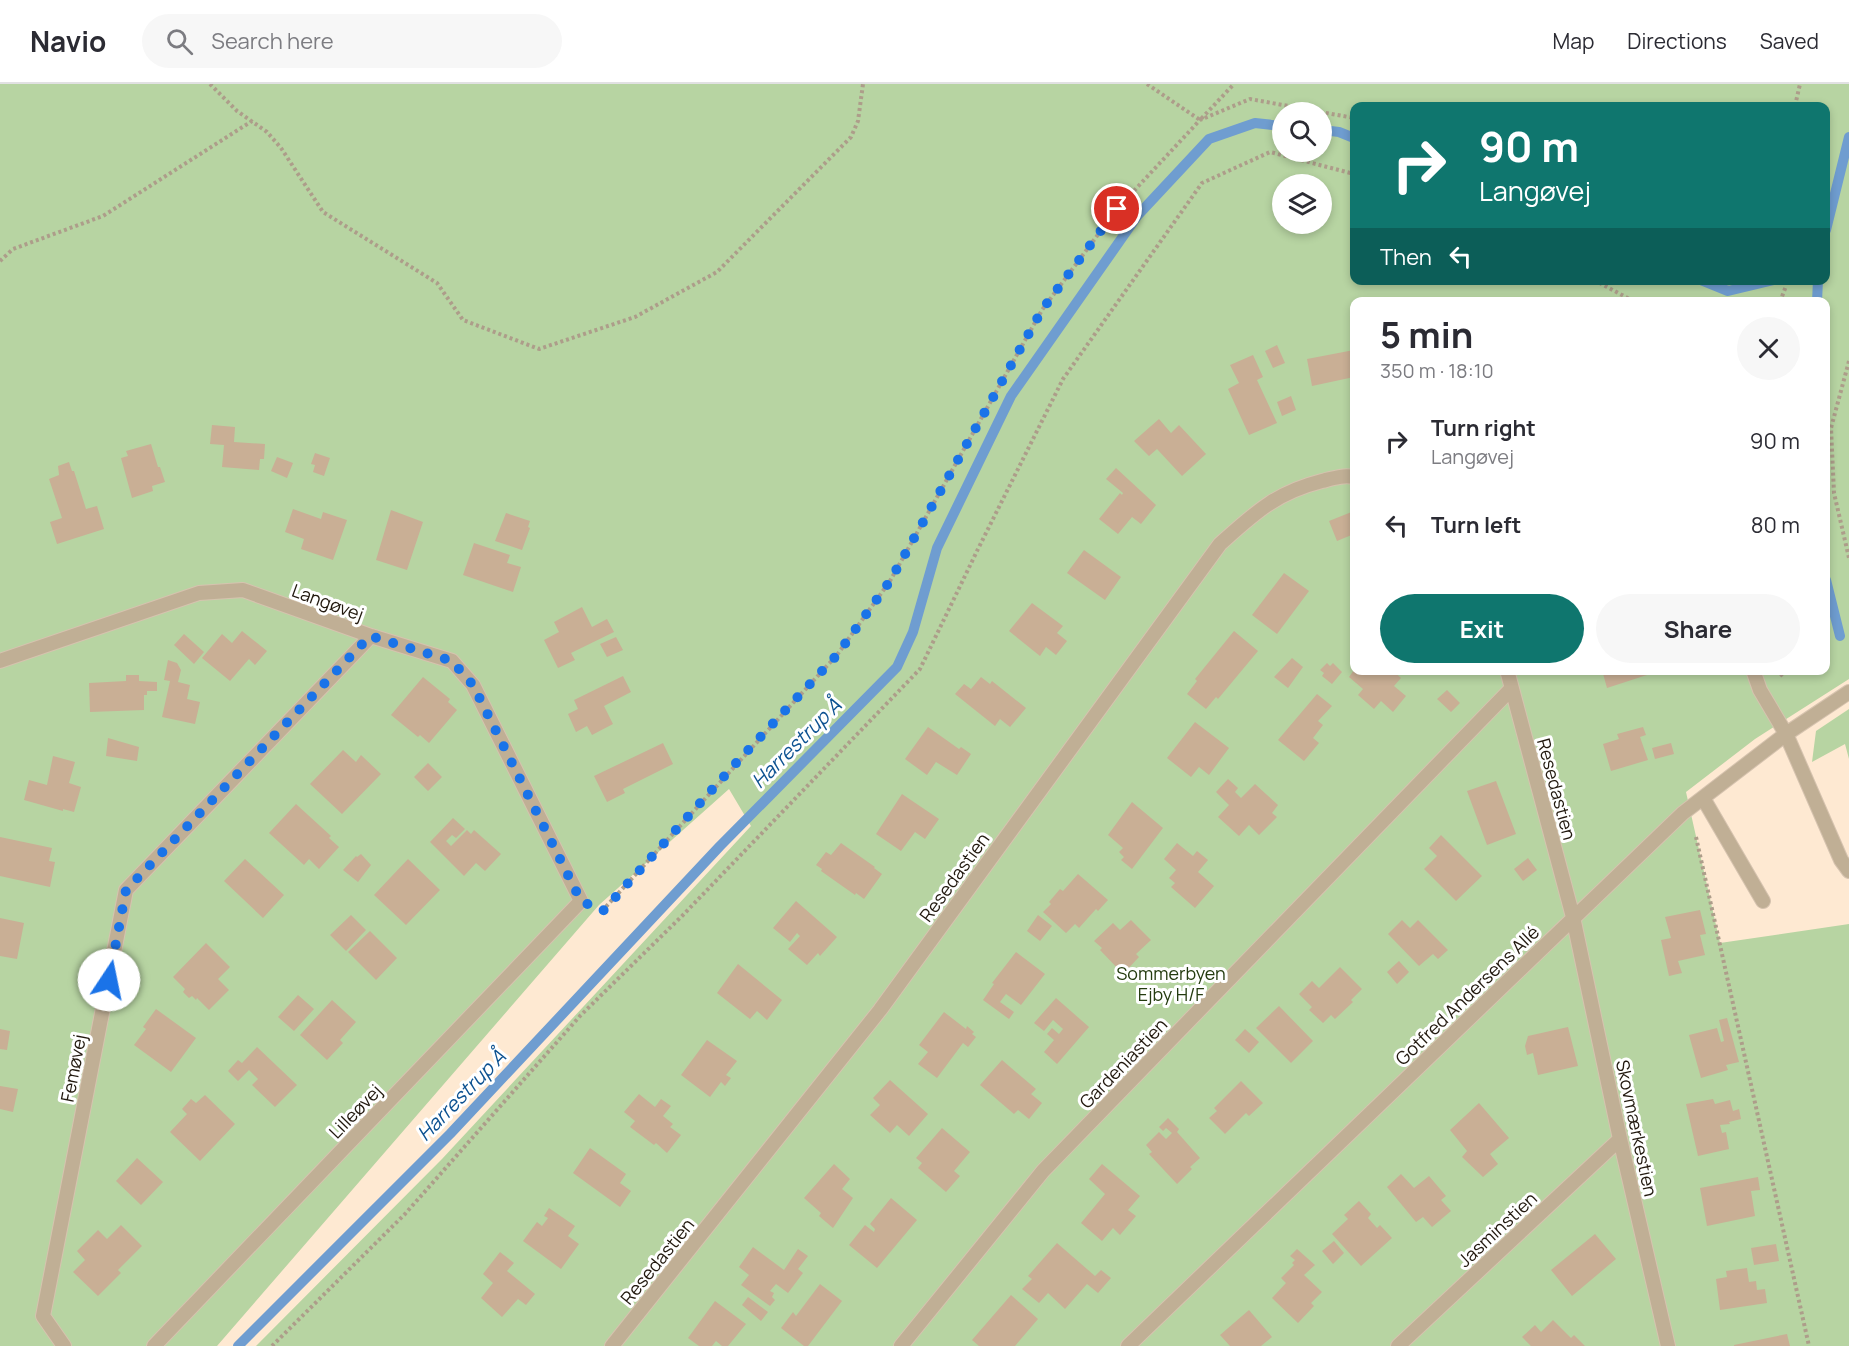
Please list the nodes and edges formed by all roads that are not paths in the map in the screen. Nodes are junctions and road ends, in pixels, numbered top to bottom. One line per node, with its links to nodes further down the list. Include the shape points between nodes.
1 (1350, 477): 17 (lane, Resedastien, via 1297,488 1260,508 1220,544 880,1010)
2 (370, 636): 3 (lane, Langøvej, via 243,590 199,593); 11 (lane, Langøvej, via 452,661 473,685); 15 (lane, Femøvej, via 126,890 44,1316)
3 (0, 661)
4 (1508, 675): 6 (lane, Resedastien)
5 (1755, 675): 8 (lane)
6 (1511, 688): 13 (lane, Resedastien); 18 (lane, Gardeniastien, via 1043,1171)
7 (1849, 692): 8 (lane, Gotfred Andersens Allé)
8 (1786, 734): 9 (lane, Gotfred Andersens Allé); 10 (lane, via 1841,860)
9 (1703, 798): 12 (lane); 13 (lane, Gotfred Andersens Allé)
10 (1849, 870)
11 (581, 901): 16 (lane, Lilleøvej)
12 (1763, 901)
13 (1573, 917): 14 (lane, Skovmærkestien); 19 (lane, Gotfred Andersens Allé)
14 (1620, 1139): 20 (lane, Jasminstien); 21 (lane, Skovmærkestien)
15 (64, 1346)
16 (154, 1346)
17 (612, 1346)
18 (901, 1346)
19 (1128, 1346)
20 (1398, 1346)
21 (1668, 1346)

